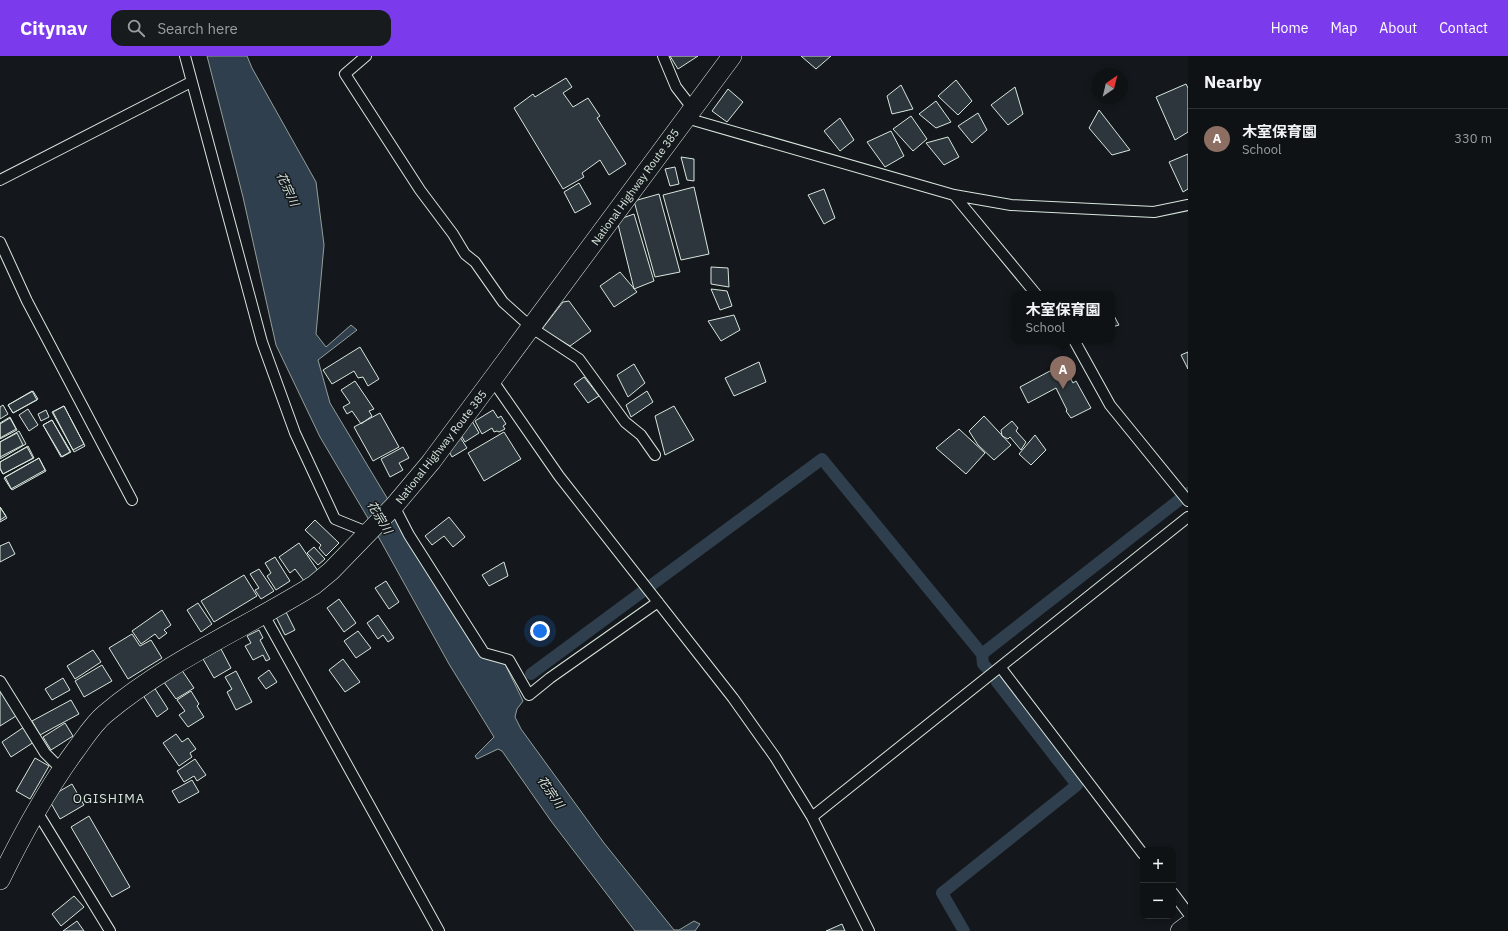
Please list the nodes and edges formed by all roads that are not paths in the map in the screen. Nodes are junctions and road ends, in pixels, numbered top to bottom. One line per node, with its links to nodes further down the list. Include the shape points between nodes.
1 (185, 56): 5 (street)
2 (366, 56): 12 (street, via 345,74 465,254 475,262 503,302)
3 (664, 56): 6 (street)
4 (732, 56): 6 (highway, National Highway Route 385)
5 (191, 82): 7 (street); 20 (street, via 194,85 262,342 295,433 335,518)
6 (689, 114): 8 (street); 12 (highway, National Highway Route 385)
7 (0, 180)
8 (954, 195): 9 (street, via 1010,205 1154,212); 11 (street)
9 (1188, 205)
10 (0, 242): 16 (street, via 27,301)
11 (1034, 291)
12 (532, 328): 14 (highway, National Highway Route 385); 15 (street, via 579,359 625,422 641,435)
13 (1076, 343): 17 (street, via 1110,405)
14 (493, 380): 18 (highway, National Highway Route 385, via 431,462); 21 (street, via 559,476)
15 (655, 455)
16 (132, 500)
17 (1188, 501)
18 (393, 507): 20 (highway, National Highway Route 385); 21 (street, via 484,653 509,660 528,695)
19 (1188, 517): 23 (street)
20 (369, 530): 22 (highway, National Highway Route 385, via 331,571 314,585)
21 (656, 599): 27 (street, via 775,757)
22 (264, 615): 25 (highway, National Highway Route 385, via 138,689 104,715); 35 (street)
23 (1001, 668): 27 (street); 28 (street)
24 (0, 681): 25 (street, via 44,753)
25 (62, 769): 26 (highway, National Highway Route 385)
26 (36, 810): 29 (highway, National Highway Route 385); 34 (street)
27 (812, 817): 36 (street)
28 (1140, 850)
29 (5, 856): 30 (highway, National Highway Route 385)
30 (0, 880)
31 (1176, 897): 32 (street)
32 (1188, 913)
33 (1188, 925): 37 (highway)
34 (110, 931)
35 (439, 931)
36 (869, 931)
37 (1180, 931)

